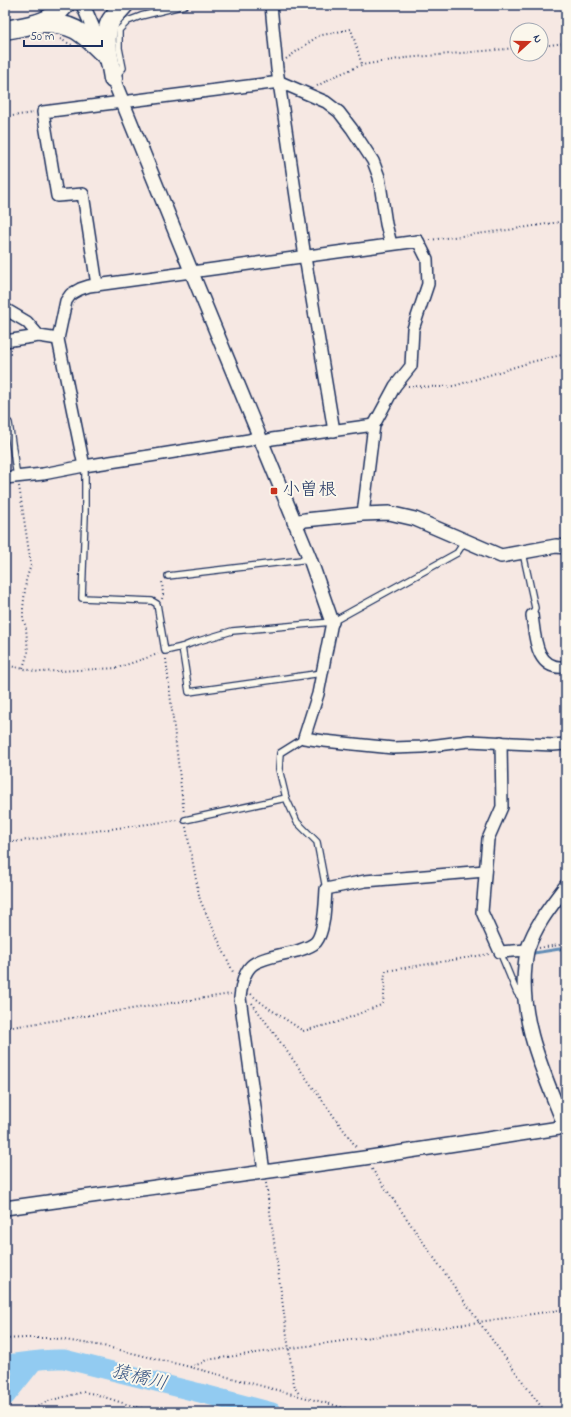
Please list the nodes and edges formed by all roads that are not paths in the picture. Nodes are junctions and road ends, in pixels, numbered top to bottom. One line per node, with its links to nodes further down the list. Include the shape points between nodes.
1 (65, 5): 6 (highway, via 51,18)
2 (83, 5): 8 (street)
3 (124, 5): 9 (highway, via 112,19 108,30 107,50)
4 (185, 5): 9 (lane, via 141,16 128,21 119,30 118,48 123,68)
5 (270, 6): 10 (street)
6 (39, 23): 7 (highway); 8 (highway, via 66,25 87,37)
7 (5, 30)
8 (105, 55): 9 (street)
9 (113, 79): 11 (street)
10 (280, 82): 11 (street); 12 (street, via 326,102 339,112 373,161 379,177); 13 (street)
11 (122, 102): 14 (street); 15 (street, via 43,112 57,196 83,194)
12 (391, 244): 13 (street); 21 (street, via 418,241 427,260 428,284 413,329 412,366 395,386)
13 (305, 257): 14 (street); 22 (street)
14 (192, 273): 15 (street); 23 (street)
15 (97, 285): 18 (street, via 71,294 66,301)
16 (5, 309): 17 (street, via 27,322)
17 (39, 336): 18 (street); 19 (street)
18 (58, 339): 24 (street)
19 (5, 341)
20 (9, 423): 25 (lane)
21 (374, 425): 22 (street); 27 (street)
22 (334, 431): 23 (street)
23 (261, 439): 24 (street); 28 (street)
24 (84, 466): 25 (street); 36 (lane, via 82,598 152,601 157,604 165,651)
25 (17, 477): 26 (street)
26 (5, 478)
27 (362, 514): 28 (street); 29 (street, via 400,515)
28 (294, 522): 32 (street)
29 (465, 540): 31 (street, via 501,556); 35 (lane, via 457,552)
30 (566, 546): 31 (street)
31 (523, 552): 34 (lane, via 535,608)
32 (310, 559): 33 (lane); 35 (street)
33 (168, 576)
34 (532, 615): 37 (street, via 541,656 553,666)
35 (332, 622): 36 (lane, via 232,631); 38 (street)
36 (182, 647): 38 (lane, via 189,692)
37 (566, 667)
38 (323, 673): 39 (street)
39 (304, 738): 40 (street, via 393,748 469,741); 42 (lane, via 280,753 279,769)
40 (501, 742): 41 (street); 44 (street, via 502,806 488,839)
41 (566, 744)
42 (286, 798): 43 (lane); 46 (lane, via 297,822 317,842)
43 (185, 820)
44 (485, 871): 46 (street, via 366,881); 48 (street, via 482,912)
45 (566, 886): 47 (street, via 541,919)
46 (326, 889): 51 (street, via 321,934 316,942 306,949 260,961 251,966 241,989)
47 (527, 950): 48 (street); 49 (street, via 524,975)
48 (500, 952): 49 (lane, via 516,993)
49 (525, 1002): 50 (street, via 533,1044)
50 (566, 1128): 51 (street)
51 (264, 1172): 52 (street)
52 (5, 1208)

